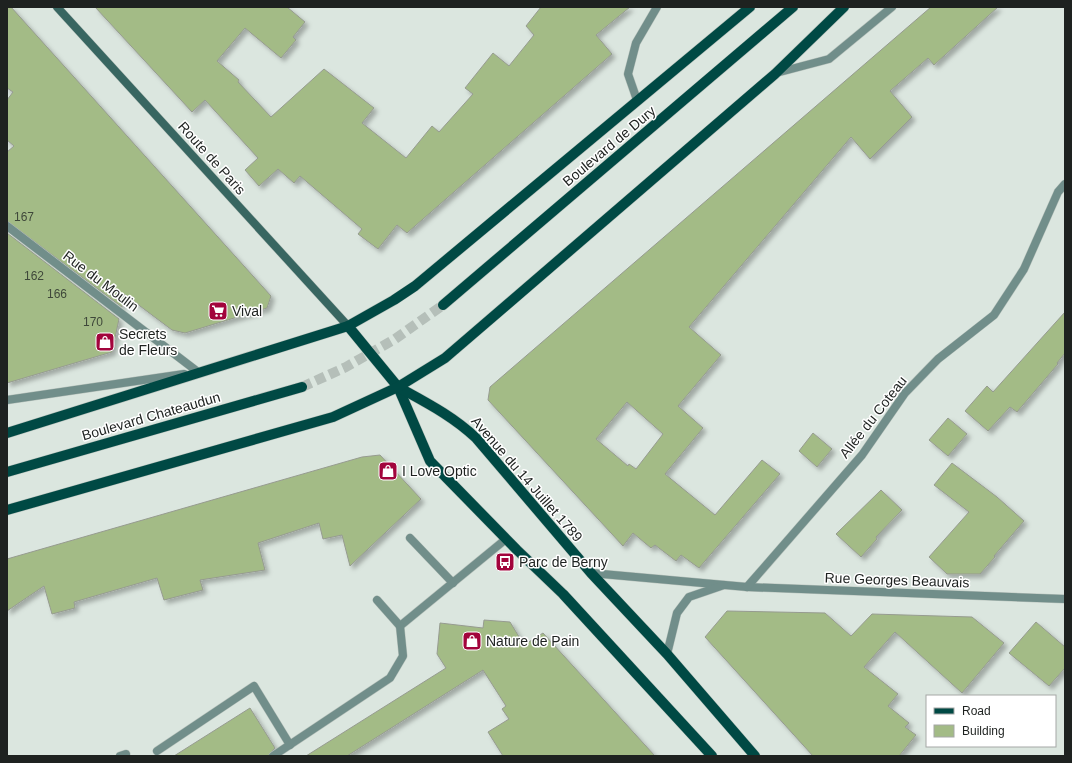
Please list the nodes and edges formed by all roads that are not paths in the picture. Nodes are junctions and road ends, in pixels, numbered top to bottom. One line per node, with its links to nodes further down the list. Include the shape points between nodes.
1 (57, 7): 12 (main road, Route de Paris)
2 (657, 7): 8 (street, via 636,43 628,74)
3 (750, 7): 8 (main road)
4 (793, 7): 11 (main road, Boulevard de Dury)
5 (844, 7): 7 (main road)
6 (892, 7): 7 (street, via 829,59)
7 (775, 74): 15 (main road, via 445,358)
8 (637, 100): 12 (main road, via 415,286)
9 (1065, 184): 25 (street, Allée du Coteau, via 1058,192 1024,269 994,316 938,359 905,393 862,455)
10 (7, 226): 13 (street, Rue du Moulin)
11 (443, 305)
12 (348, 326): 13 (main road); 15 (main road)
13 (198, 372): 16 (street, Boulevard Chateaudun); 17 (main road)
14 (302, 387): 18 (main road, Boulevard Chateaudun)
15 (398, 387): 19 (main road, via 333,417); 21 (main road, via 430,461); 22 (main road, Avenue du 14 Juillet 1789, via 462,425 476,438)
16 (7, 400)
17 (7, 433)
18 (7, 472)
19 (7, 510)
20 (410, 538): 23 (street)
21 (506, 539): 23 (street); 35 (main road, via 563,594)
22 (591, 573): 24 (street, Rue Georges Beauvais); 29 (main road, Avenue du 14 Juillet 1789)
23 (453, 583): 28 (street)
24 (727, 584): 25 (street, Rue Georges Beauvais); 29 (street, Rue Georges Beauvais, via 688,597 677,613)
25 (747, 587): 26 (street, Rue Georges Beauvais)
26 (1065, 599)
27 (377, 600): 28 (street)
28 (400, 626): 30 (street, via 403,656 390,678)
29 (667, 654): 36 (main road, Avenue du 14 Juillet 1789)
30 (290, 745): 31 (street, via 254,686); 34 (street)
31 (157, 751)
32 (120, 756): 33 (street)
33 (126, 756)
34 (273, 756)
35 (712, 756)
36 (755, 756)

